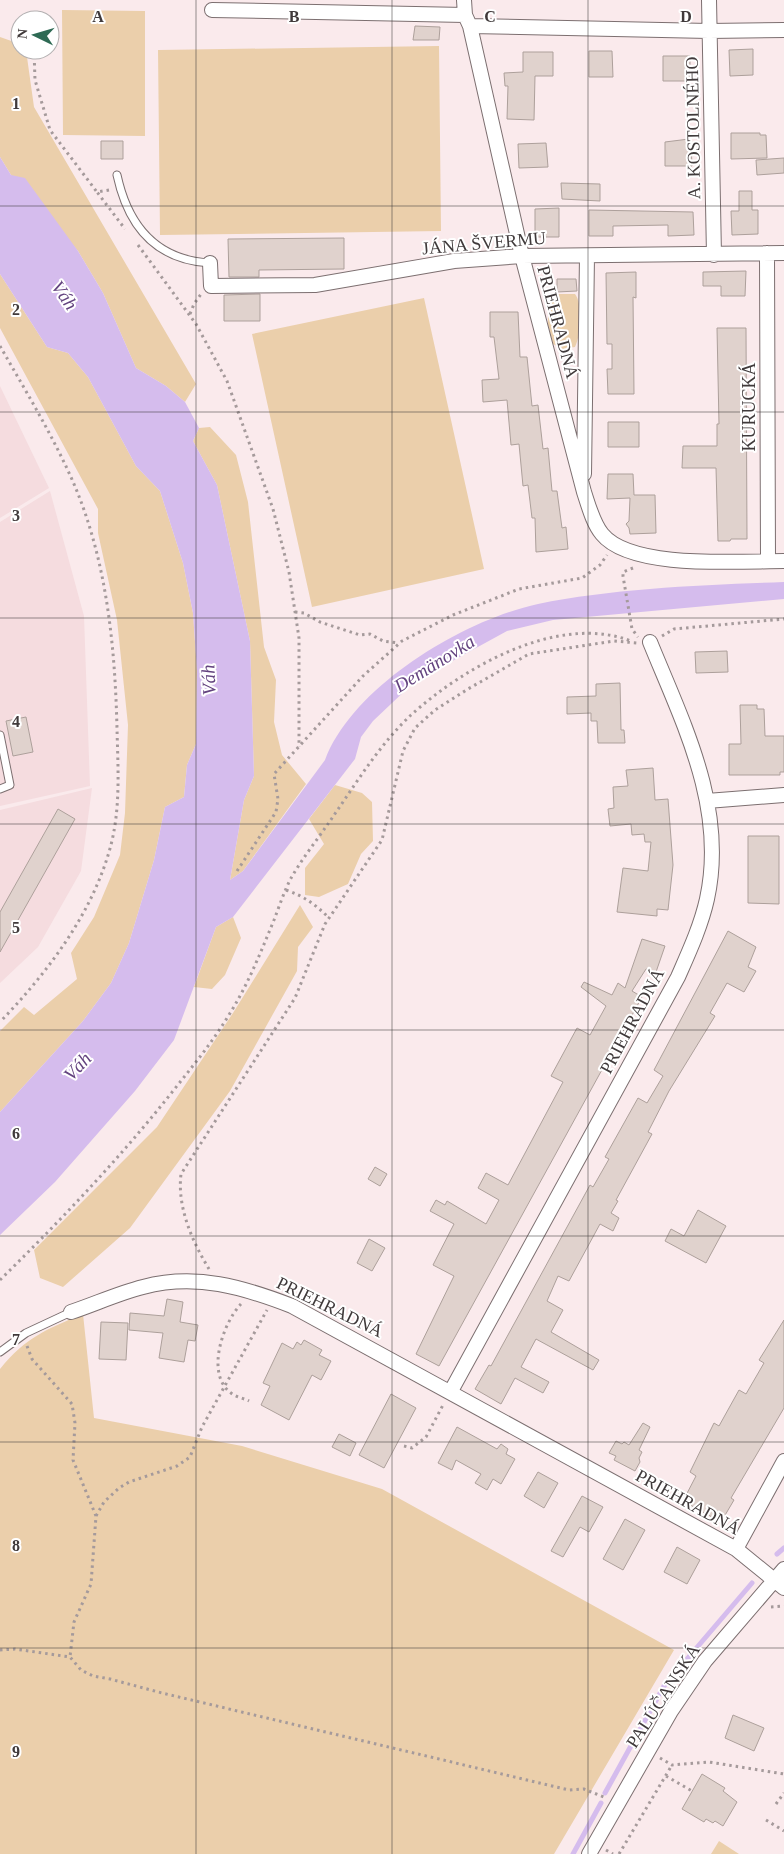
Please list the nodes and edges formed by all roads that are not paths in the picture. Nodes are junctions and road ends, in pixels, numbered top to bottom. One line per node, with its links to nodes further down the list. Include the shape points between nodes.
1 (464, 0): 5 (street, PRIEHRADNÁ)
2 (709, 0): 7 (street, A. KOSTOLNÉHO)
3 (277, 6): 4 (street); 5 (street)
4 (212, 10)
5 (467, 20): 7 (street); 12 (street, PRIEHRADNÁ)
6 (784, 30): 7 (street)
7 (710, 31): 11 (street, A. KOSTOLNÉHO)
8 (118, 175): 14 (lane, via 120,188 138,226 154,243 178,258)
9 (767, 253): 10 (street, JÁNA ŠVERMU); 11 (street, JÁNA ŠVERMU); 16 (street, KURUCKÁ)
10 (784, 253)
11 (714, 255): 13 (street, JÁNA ŠVERMU)
12 (522, 256): 13 (street, JÁNA ŠVERMU); 14 (street, JÁNA ŠVERMU, via 454,261 315,284 211,286); 15 (street, PRIEHRADNÁ)
13 (587, 256): 15 (street)
14 (210, 263)
15 (584, 492): 16 (street, PRIEHRADNÁ, via 603,535 628,552 658,560)
16 (768, 561): 17 (street)
17 (784, 561)
18 (650, 642): 22 (street, PRIEHRADNÁ, via 691,742)
19 (0, 735): 20 (lane, via 10,786)
20 (0, 789)
21 (784, 796): 22 (street)
22 (707, 801): 25 (street, PRIEHRADNÁ, via 711,838 710,878 701,919 686,960)
23 (71, 1312): 24 (lane, via 26,1333); 25 (street, PRIEHRADNÁ, via 160,1283 188,1280 218,1283 255,1292 311,1315)
24 (0, 1352)
25 (451, 1391): 27 (street, PRIEHRADNÁ, via 454,1396)
26 (784, 1461): 27 (street)
27 (736, 1549): 29 (street, PRIEHRADNÁ)
28 (784, 1569): 29 (street, PALÚČANSKÁ)
29 (779, 1584): 30 (street, PALÚČANSKÁ, via 705,1661 671,1711)
30 (588, 1854)

